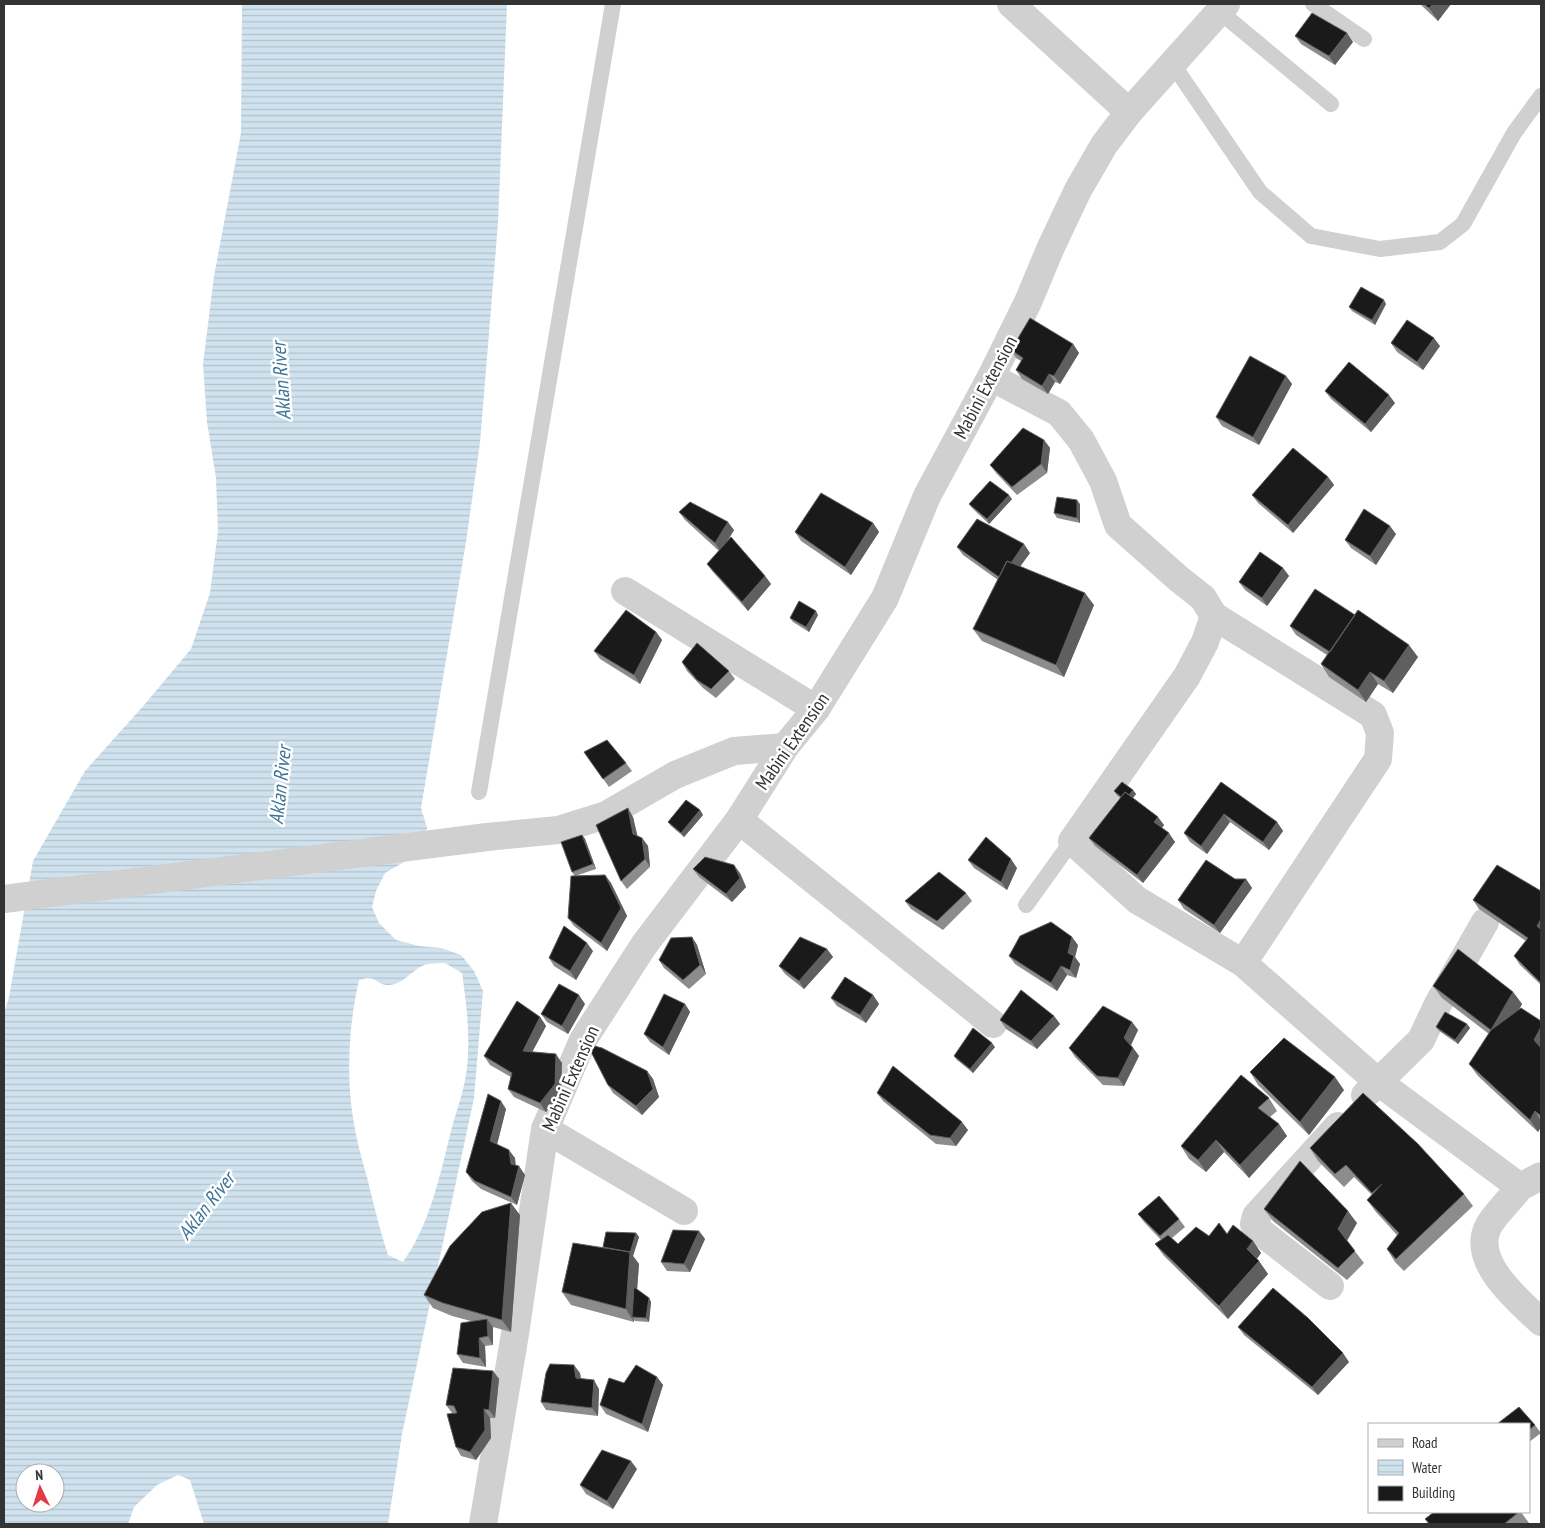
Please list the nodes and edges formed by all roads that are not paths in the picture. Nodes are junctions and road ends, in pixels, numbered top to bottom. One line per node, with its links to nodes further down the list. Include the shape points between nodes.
1 (613, 4): 15 (lane)
2 (1011, 4): 9 (street)
3 (1313, 4): 5 (lane)
4 (1222, 7): 6 (street, Mabini Extension); 8 (lane)
5 (1364, 39)
6 (1172, 62): 7 (lane, via 1260,192 1311,236 1380,249 1440,242 1463,224 1514,133); 9 (street, Mabini Extension)
7 (1541, 96)
8 (1331, 104)
9 (1129, 112): 10 (street, Mabini Extension, via 1078,190)
10 (991, 377): 12 (street, via 1059,413 1081,440 1103,480 1118,525 1203,598); 13 (street, Mabini Extension, via 926,496 885,598)
11 (626, 591): 13 (street)
12 (1214, 616): 17 (street, via 1206,642 1187,676); 21 (street, via 1373,715 1380,733 1378,759)
13 (816, 709): 14 (street, Mabini Extension)
14 (785, 747): 16 (street, Mabini Extension); 18 (street, via 734,751 675,775 606,815 558,830)
15 (479, 792)
16 (739, 820): 22 (street); 24 (street, Mabini Extension, via 644,945 583,1040)
17 (1072, 842): 19 (lane); 21 (street, via 1137,900)
18 (4, 899)
19 (1026, 905)
20 (1485, 922): 23 (street, via 1421,1040)
21 (1243, 963): 23 (street)
22 (993, 1024)
23 (1377, 1081): 25 (street); 27 (street, via 1256,1216 1254,1224)
24 (546, 1129): 26 (street); 29 (street, Mabini Extension)
25 (1531, 1182): 28 (street, via 1489,1226 1483,1244 1490,1265 1516,1298)
26 (684, 1211)
27 (1330, 1286)
28 (1541, 1322)
29 (483, 1524)

